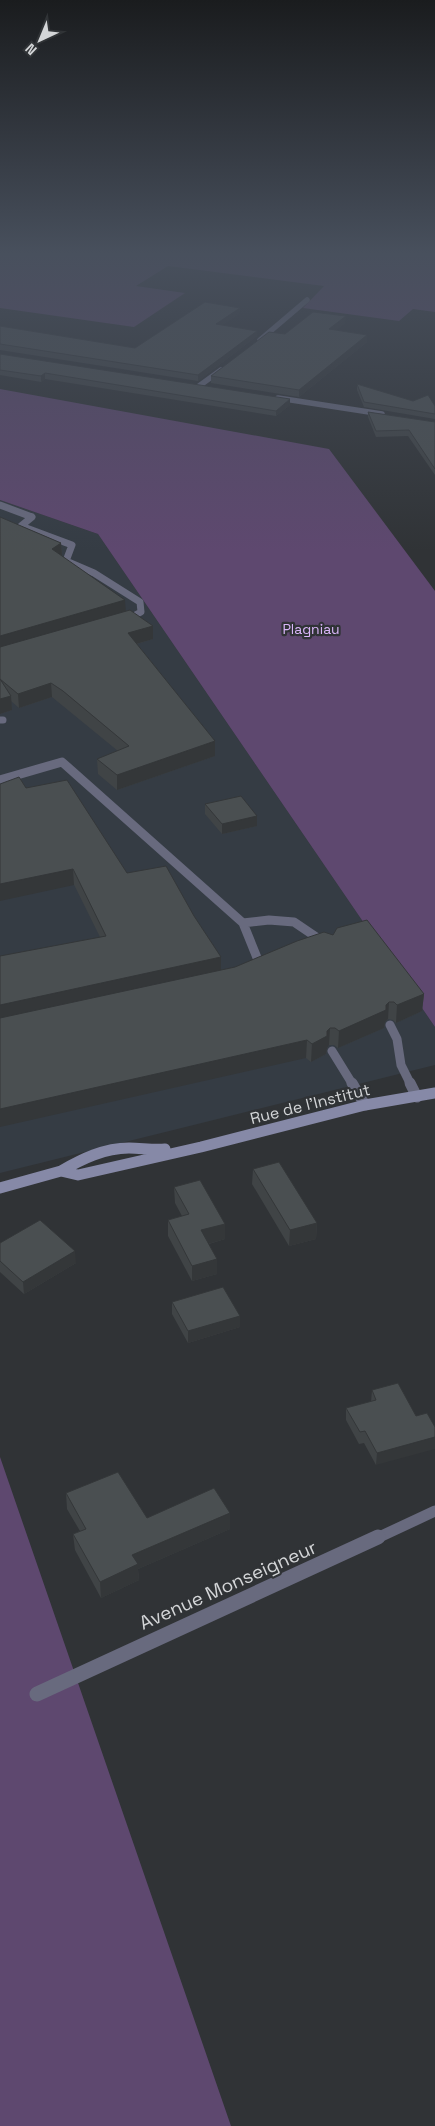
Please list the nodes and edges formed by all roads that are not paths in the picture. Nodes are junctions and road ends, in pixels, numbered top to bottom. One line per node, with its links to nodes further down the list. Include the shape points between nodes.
1 (223, 369): 3 (street)
2 (190, 384): 3 (street)
3 (199, 386): 4 (street)
4 (209, 388)
5 (273, 398): 6 (street)
6 (386, 415)
7 (0, 505): 8 (street, via 32,517 21,526 72,545 66,561 94,572 140,602 140,612)
8 (116, 623)
9 (0, 780): 10 (street, via 62,762)
10 (242, 923): 11 (street, via 294,922); 12 (street, via 263,967)
11 (330, 946)
12 (246, 971)
13 (390, 1025): 16 (street, via 397,1039 402,1065)
14 (332, 1051): 17 (street)
15 (435, 1093): 16 (street, Rue de l'Institut)
16 (418, 1097): 17 (street, Rue de l'Institut)
17 (365, 1106): 18 (street, Rue de l'Institut)
18 (192, 1149): 19 (street, Rue de l'Institut, via 78,1175); 19 (street, Rue de l'Institut, via 184,1146 155,1151 127,1148 99,1153)
19 (61, 1171): 20 (street, Rue de l'Institut)
20 (0, 1188)
21 (435, 1511): 22 (street, Avenue Monseigneur)
22 (37, 1694)

